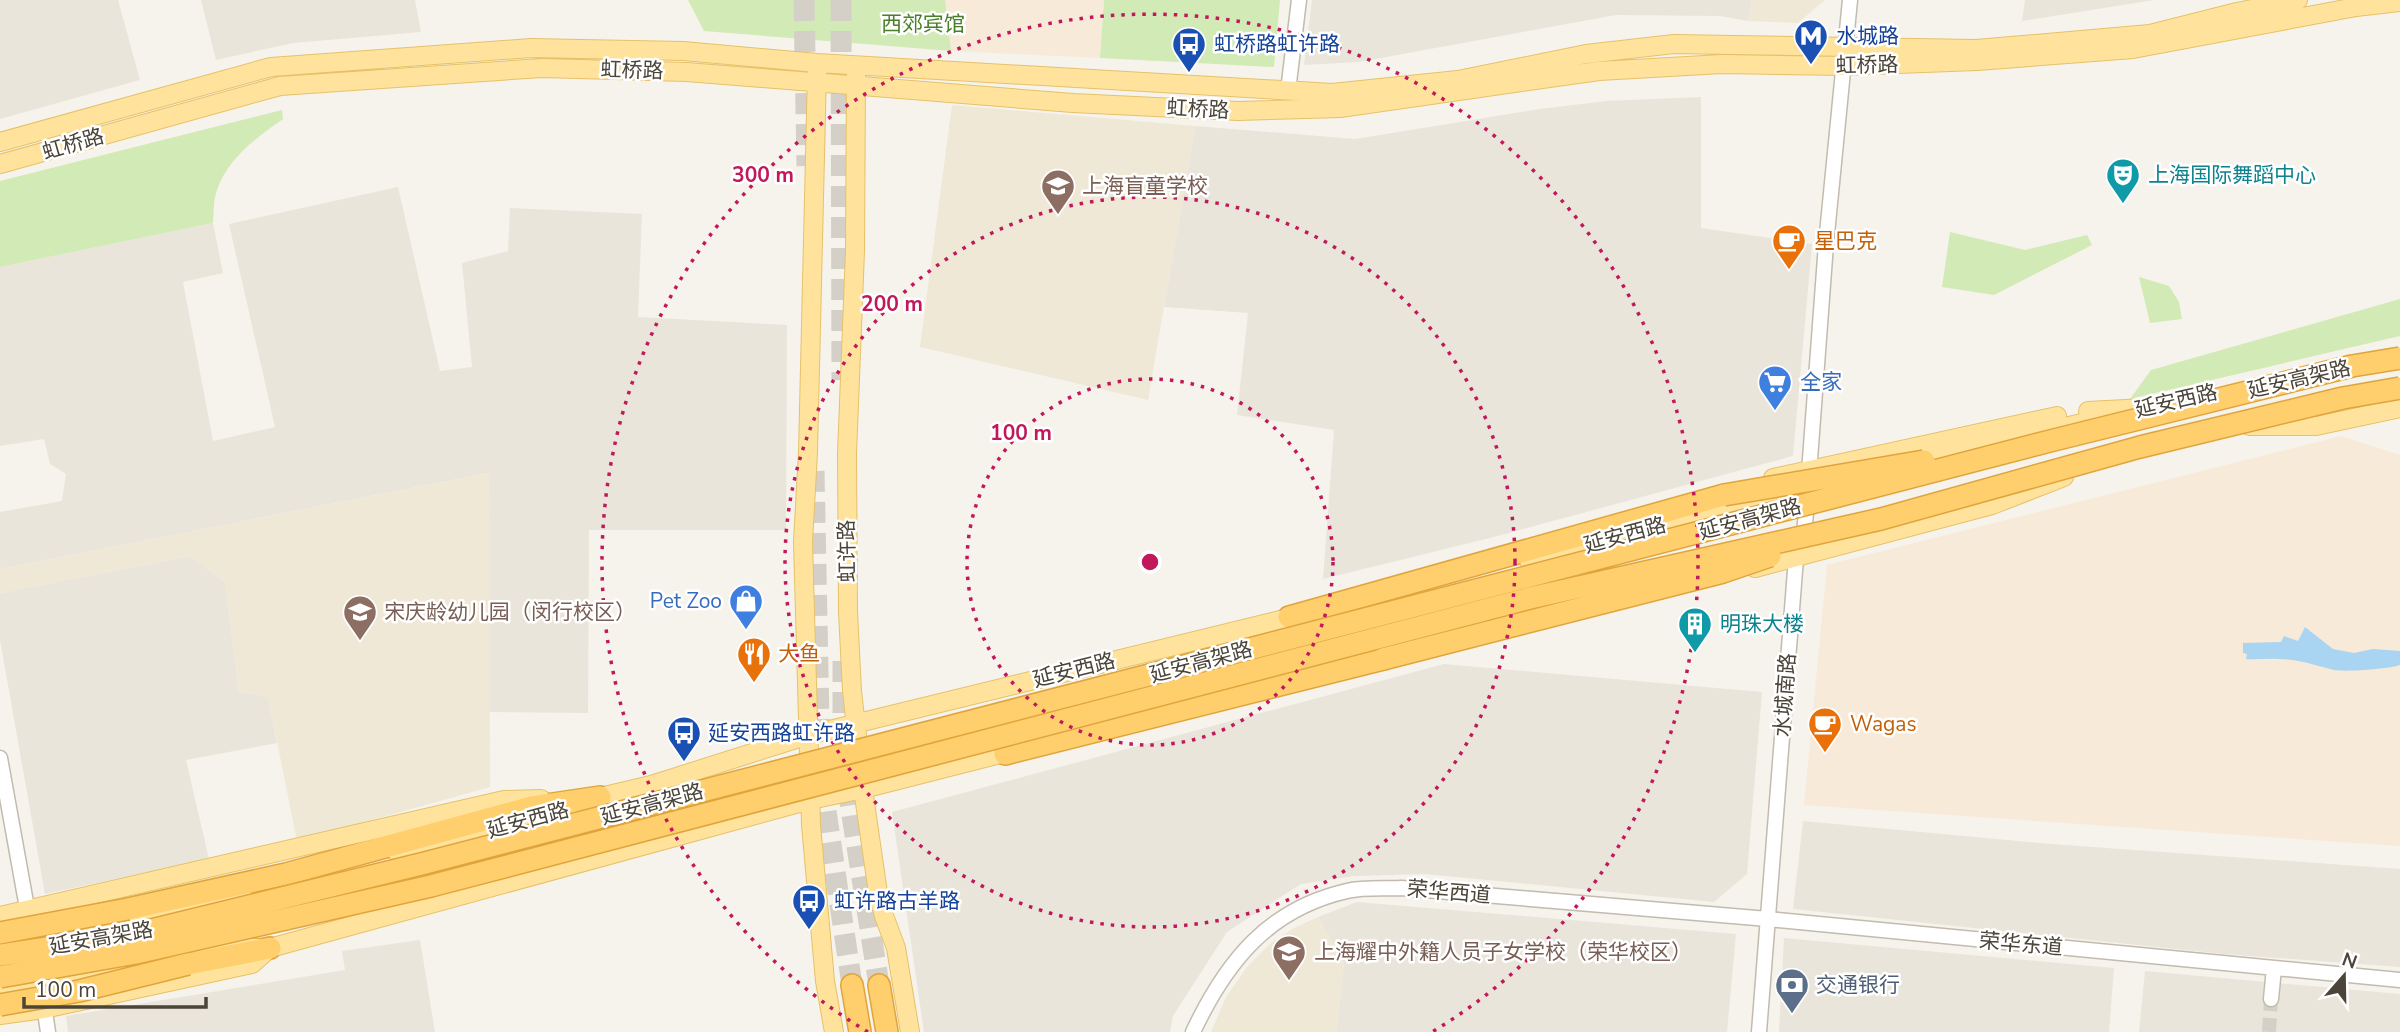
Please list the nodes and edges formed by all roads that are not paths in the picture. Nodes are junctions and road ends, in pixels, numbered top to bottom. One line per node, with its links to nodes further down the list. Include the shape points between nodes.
1 (1298, 0): 11 (street)
2 (1850, 0): 5 (street)
3 (2298, 0): 5 (main road, 虹桥路, via 2150,34 1976,48)
4 (2400, 2): 8 (main road, 虹桥路, via 2133,49)
5 (1846, 46): 8 (street); 11 (main road, 虹桥路, via 1674,44 1586,54 1458,80 1332,93)
6 (817, 63): 7 (main road, 虹桥路); 9 (main road, 虹许路); 12 (main road, 虹桥路, via 683,51 531,48 271,67)
7 (856, 65): 10 (main road, 虹许路); 11 (main road, 虹桥路)
8 (1844, 66): 10 (main road, 虹桥路, via 1722,64 1599,71 1340,108 1238,111); 24 (street, 水城南路)
9 (816, 83): 10 (main road, 虹桥路); 13 (main road, 虹桥路, via 687,72 542,68 280,86); 31 (main road, 虹许路, via 803,541)
10 (856, 85): 30 (main road, 虹许路, via 847,454 848,612)
11 (1288, 91)
12 (0, 142)
13 (0, 164)
14 (2400, 352): 16 (main road, 延安西路)
15 (2400, 358): 22 (highway, 延安高架路, bridge, via 2351,366)
16 (2343, 364): 18 (main road); 19 (main road, 延安西路)
17 (2400, 388): 18 (main road, 延安西路); 26 (highway, 延安高架路, bridge, via 2140,447)
18 (2351, 400): 21 (main road, 延安西路)
19 (2145, 408): 24 (main road, via 2075,412); 25 (main road, 延安西路)
20 (2400, 408): 21 (main road, 延安西路, via 2316,426)
21 (2242, 426): 23 (main road, 延安西路)
22 (2054, 440): 29 (highway, bridge, via 1724,495); 43 (highway, 延安高架路, bridge, via 421,864 131,935)
23 (2122, 453): 27 (main road, 延安西路); 28 (main road, via 1992,505)
24 (1810, 468): 25 (street, 水城南路); 29 (main road, via 1392,578)
25 (1808, 488): 27 (street, 水城南路); 29 (main road, 延安西路, via 1396,597)
26 (1881, 519): 32 (highway, bridge, via 1723,572); 45 (highway, 延安高架路, bridge, via 1530,598 431,886 136,953)
27 (1804, 533): 28 (street, 水城南路); 32 (main road, 延安西路, via 1083,723)
28 (1796, 558): 32 (main road, via 1564,614 1353,677 1086,743); 39 (street, 水城南路)
29 (1289, 617): 30 (main road, 延安西路)
30 (856, 724): 31 (main road, 延安西路); 34 (main road, 虹许路)
31 (809, 735): 35 (main road, 延安西路); 36 (main road, 虹许路)
32 (1005, 754): 34 (main road, 延安西路)
33 (0, 758): 37 (street)
34 (863, 789): 36 (main road, 延安西路); 60 (main road, 虹许路, via 880,905 897,948)
35 (600, 797): 37 (main road, via 504,800); 40 (highway, bridge, via 532,807 286,874); 41 (main road, 延安西路, via 562,812)
36 (810, 800): 42 (main road, 延安西路); 57 (main road, 虹许路, via 825,981)
37 (27, 911): 38 (main road); 41 (street)
38 (0, 916)
39 (1768, 919): 44 (street, 荣华东道); 61 (street, 荣华西道, via 1401,888 1348,891 1299,907 1261,932 1218,984); 62 (street, 水城南路)
40 (0, 933)
41 (33, 947): 43 (main road, 延安西路); 47 (street)
42 (270, 948): 47 (main road, 延安西路, via 189,948); 52 (main road, via 252,964); 53 (highway, bridge)
43 (0, 953)
44 (2274, 968): 46 (street, 荣华东道); 51 (street)
45 (0, 977)
46 (2400, 980)
47 (40, 985): 50 (main road, 延安西路); 52 (main road); 54 (street)
48 (852, 985): 58 (highway)
49 (879, 985): 59 (highway)
50 (0, 993)
51 (2271, 999)
52 (71, 1003): 54 (main road)
53 (0, 1005)
54 (44, 1009): 55 (main road); 56 (street)
55 (0, 1015)
56 (48, 1032)
57 (834, 1032)
58 (860, 1032)
59 (887, 1032)
60 (910, 1032)
61 (1194, 1032)
62 (1759, 1032)

